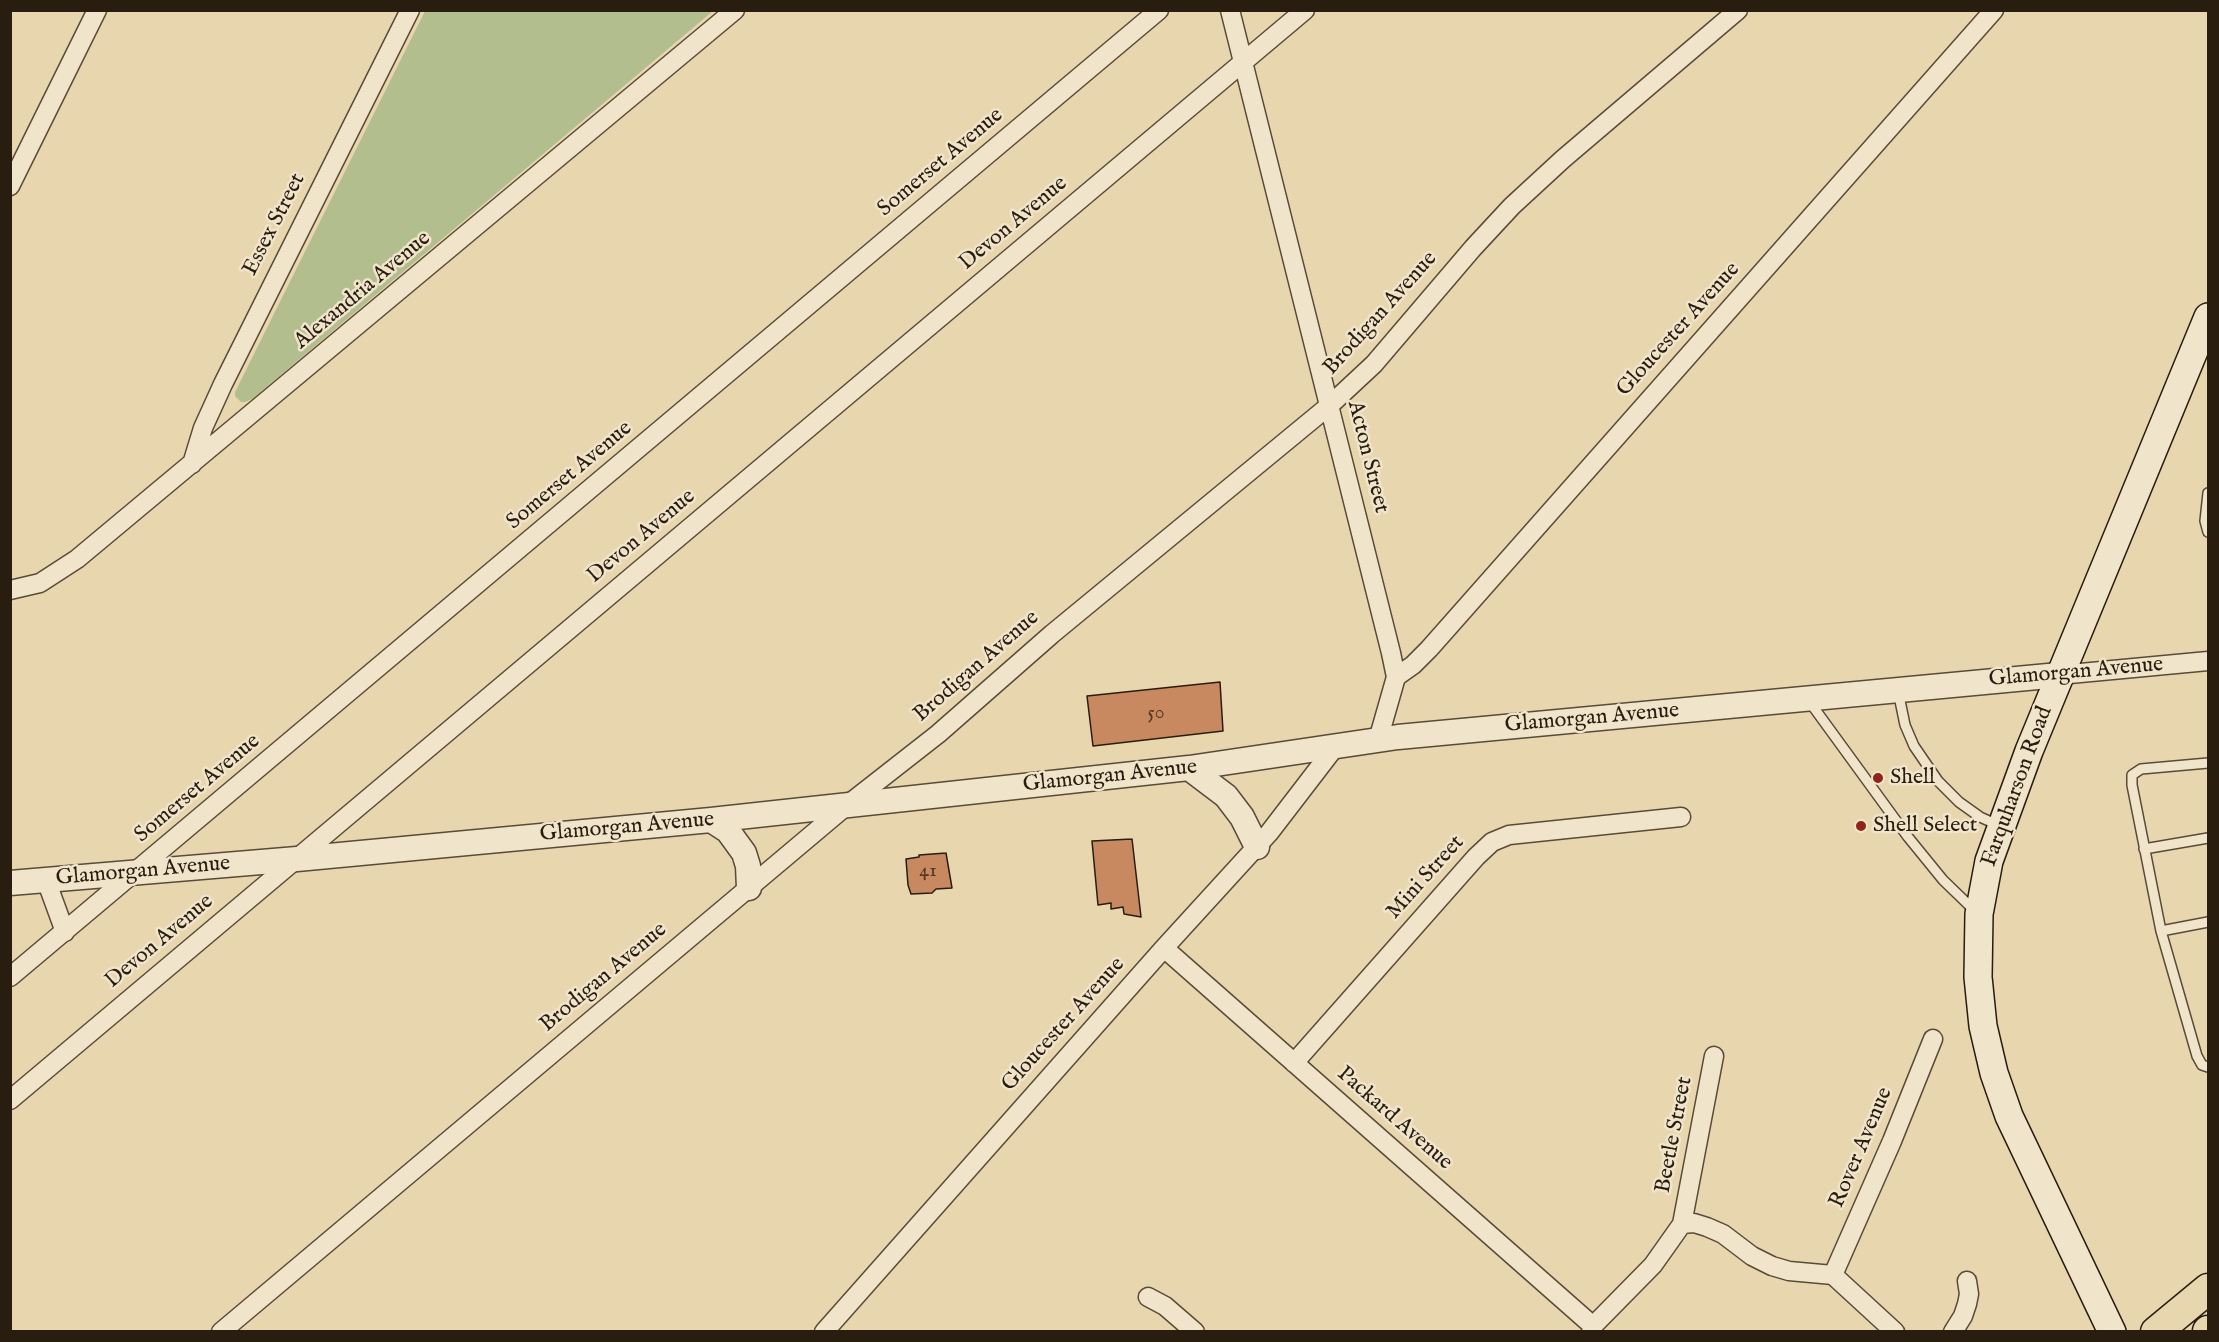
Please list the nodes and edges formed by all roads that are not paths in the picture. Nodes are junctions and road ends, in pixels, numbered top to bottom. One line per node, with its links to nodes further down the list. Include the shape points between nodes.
1 (97, 10): 10 (street)
2 (410, 10): 13 (street, Essex Street, via 223,384)
3 (735, 10): 13 (street, Alexandria Avenue)
4 (1159, 10): 34 (street, Somerset Avenue)
5 (1230, 10): 9 (street, Acton Street)
6 (1305, 10): 9 (street, Devon Avenue)
7 (1738, 10): 12 (street, Brodigan Avenue, via 1512,207 1374,364)
8 (1994, 10): 19 (street, Gloucester Avenue, via 1430,649)
9 (1243, 63): 12 (street, Acton Street); 33 (street, Devon Avenue)
10 (10, 186)
11 (2208, 317): 18 (main road, Farquharson Road)
12 (1330, 405): 19 (street, Acton Street); 26 (street, Brodigan Avenue, via 1052,634 938,734)
13 (192, 464): 16 (street, Alexandria Avenue, via 58,573 40,583)
14 (2208, 493): 15 (lane)
15 (2208, 532)
16 (10, 590)
17 (2208, 661): 18 (street, Glamorgan Avenue)
18 (2059, 675): 20 (street, Glamorgan Avenue); 29 (main road, Farquharson Road)
19 (1396, 678): 22 (street, Acton Street)
20 (1897, 690): 21 (street, Glamorgan Avenue); 29 (lane, via 1914,746 1938,781 1980,817)
21 (1808, 699): 22 (street, Glamorgan Avenue); 38 (lane, via 1908,837 1943,880)
22 (1378, 740): 23 (street, Glamorgan Avenue)
23 (1335, 747): 25 (street, Glamorgan Avenue); 31 (street, Gloucester Avenue)
24 (2208, 763): 32 (lane, via 2141,769 2132,775)
25 (1189, 768): 26 (street, Glamorgan Avenue); 31 (street, via 1226,796)
26 (846, 806): 28 (street, Glamorgan Avenue); 37 (street, Brodigan Avenue)
27 (1681, 817): 46 (street, Mini Street, via 1509,835 1492,842)
28 (711, 820): 33 (street, Glamorgan Avenue); 37 (street, via 728,831 744,852)
29 (2001, 825): 38 (main road, Farquharson Road, via 1989,861)
30 (2208, 838): 32 (lane)
31 (1257, 847): 42 (street, Gloucester Avenue)
32 (2144, 849): 40 (lane)
33 (297, 859): 34 (street, Glamorgan Avenue); 48 (street, Devon Avenue)
34 (137, 872): 35 (street, Glamorgan Avenue); 41 (street, Somerset Avenue)
35 (46, 880): 36 (street, Glamorgan Avenue); 41 (street)
36 (10, 883)
37 (749, 888): 55 (street, Brodigan Avenue)
38 (1979, 914): 60 (main road, Farquharson Road, via 1978,977 1983,1026 1994,1073 2009,1116)
39 (2208, 922): 40 (lane)
40 (2161, 931): 47 (lane, via 2196,1056)
41 (65, 932): 43 (street, Somerset Avenue)
42 (1164, 948): 46 (street, Packard Avenue); 56 (street, Gloucester Avenue)
43 (10, 977)
44 (1934, 1039): 50 (street, Rover Avenue)
45 (1714, 1056): 49 (street, Beetle Street)
46 (1294, 1063): 54 (street, Packard Avenue)
47 (2208, 1067)
48 (10, 1100)
49 (1682, 1224): 50 (street, via 1694,1223 1723,1234 1772,1266); 54 (street, via 1653,1265)
50 (1833, 1275): 58 (street)
51 (1967, 1281): 59 (street, via 1967,1304)
52 (2208, 1288): 61 (main road)
53 (1148, 1297): 57 (street, via 1165,1306)
54 (1592, 1329)
55 (221, 1332)
56 (824, 1332)
57 (1194, 1332)
58 (1894, 1332)
59 (1953, 1332)
60 (2112, 1332)
61 (2156, 1332)

